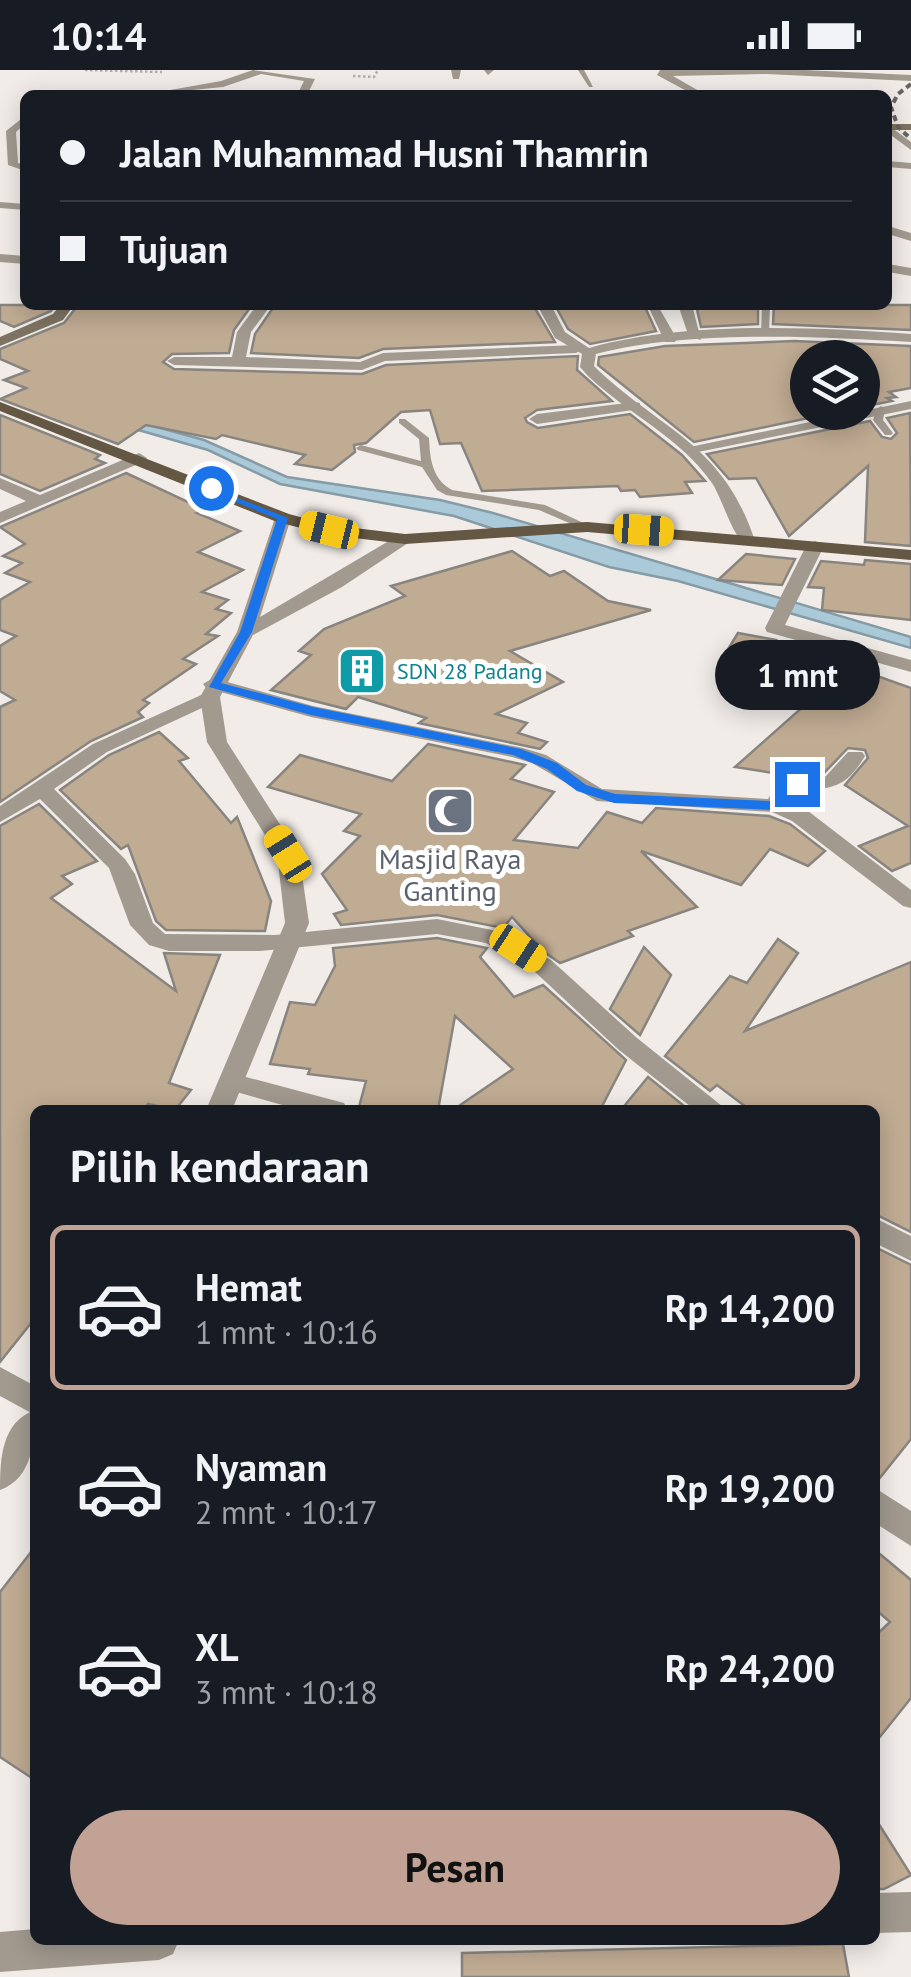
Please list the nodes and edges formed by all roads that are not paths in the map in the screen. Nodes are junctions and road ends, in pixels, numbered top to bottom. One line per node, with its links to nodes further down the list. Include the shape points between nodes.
1 (261, 70): 8 (street); 9 (street, via 310,79)
2 (580, 70): 7 (lane)
3 (657, 71): 4 (street); 10 (street)
4 (767, 71): 5 (street)
5 (892, 73): 6 (street)
6 (911, 78)
7 (591, 86)
8 (192, 90)
9 (304, 90)
10 (692, 90)
11 (5, 120): 12 (street)
12 (20, 120)
13 (20, 123): 14 (street, via 11,131)
14 (20, 163)
15 (63, 310): 22 (main road)
16 (260, 310): 28 (street, via 244,332)
17 (546, 310): 26 (street, via 558,336)
18 (654, 310): 25 (street)
19 (687, 310): 23 (street)
20 (766, 310): 21 (lane)
21 (765, 333): 23 (street); 24 (street)
22 (4, 337)
23 (696, 337): 25 (street)
24 (911, 338)
25 (670, 339): 26 (street)
26 (582, 351): 28 (street, via 383,357 362,366); 31 (street, via 597,380)
27 (174, 360): 28 (street)
28 (238, 361)
29 (911, 405): 32 (street)
30 (0, 406): 40 (main road)
31 (635, 406): 33 (street); 39 (street)
32 (880, 409)
33 (537, 419)
34 (402, 422): 41 (lane, via 424,438)
35 (880, 423): 37 (lane)
36 (790, 428): 39 (street)
37 (888, 433)
38 (361, 448): 41 (lane)
39 (693, 448): 48 (street, via 732,502)
40 (139, 458): 43 (street); 45 (main road)
41 (426, 465): 46 (lane, via 450,493 541,507)
42 (0, 483): 43 (street)
43 (40, 501): 44 (street)
44 (0, 518)
45 (283, 518): 47 (main road); 51 (street)
46 (588, 527): 47 (main road); 48 (main road)
47 (405, 538): 51 (street)
48 (745, 538): 49 (main road)
49 (815, 546): 50 (main road); 52 (street, via 776,629)
50 (911, 554)
51 (246, 632): 53 (street)
52 (911, 666)
53 (211, 691): 55 (street); 56 (street, via 528,755 596,795); 59 (street, via 217,742 288,854 298,908)
54 (855, 756): 56 (street, via 844,777 784,789)
55 (40, 787): 57 (street); 59 (street, via 122,870 138,920 153,938)
56 (774, 806): 58 (street, via 800,816)
57 (0, 816)
58 (910, 898)
59 (290, 941): 60 (street); 63 (street, via 416,927 504,942 535,959 634,1050)
60 (231, 1082): 61 (street); 62 (street)
61 (222, 1105)
62 (317, 1105)
63 (707, 1105)
64 (880, 1232): 65 (street)
65 (911, 1250)
66 (0, 1380): 67 (street)
67 (30, 1399)
68 (30, 1431): 69 (street)
69 (0, 1476)
70 (880, 1507): 71 (street)
71 (911, 1531)
72 (911, 1912): 73 (street)
73 (880, 1913)
74 (93, 1945): 75 (street)
75 (0, 1952)

